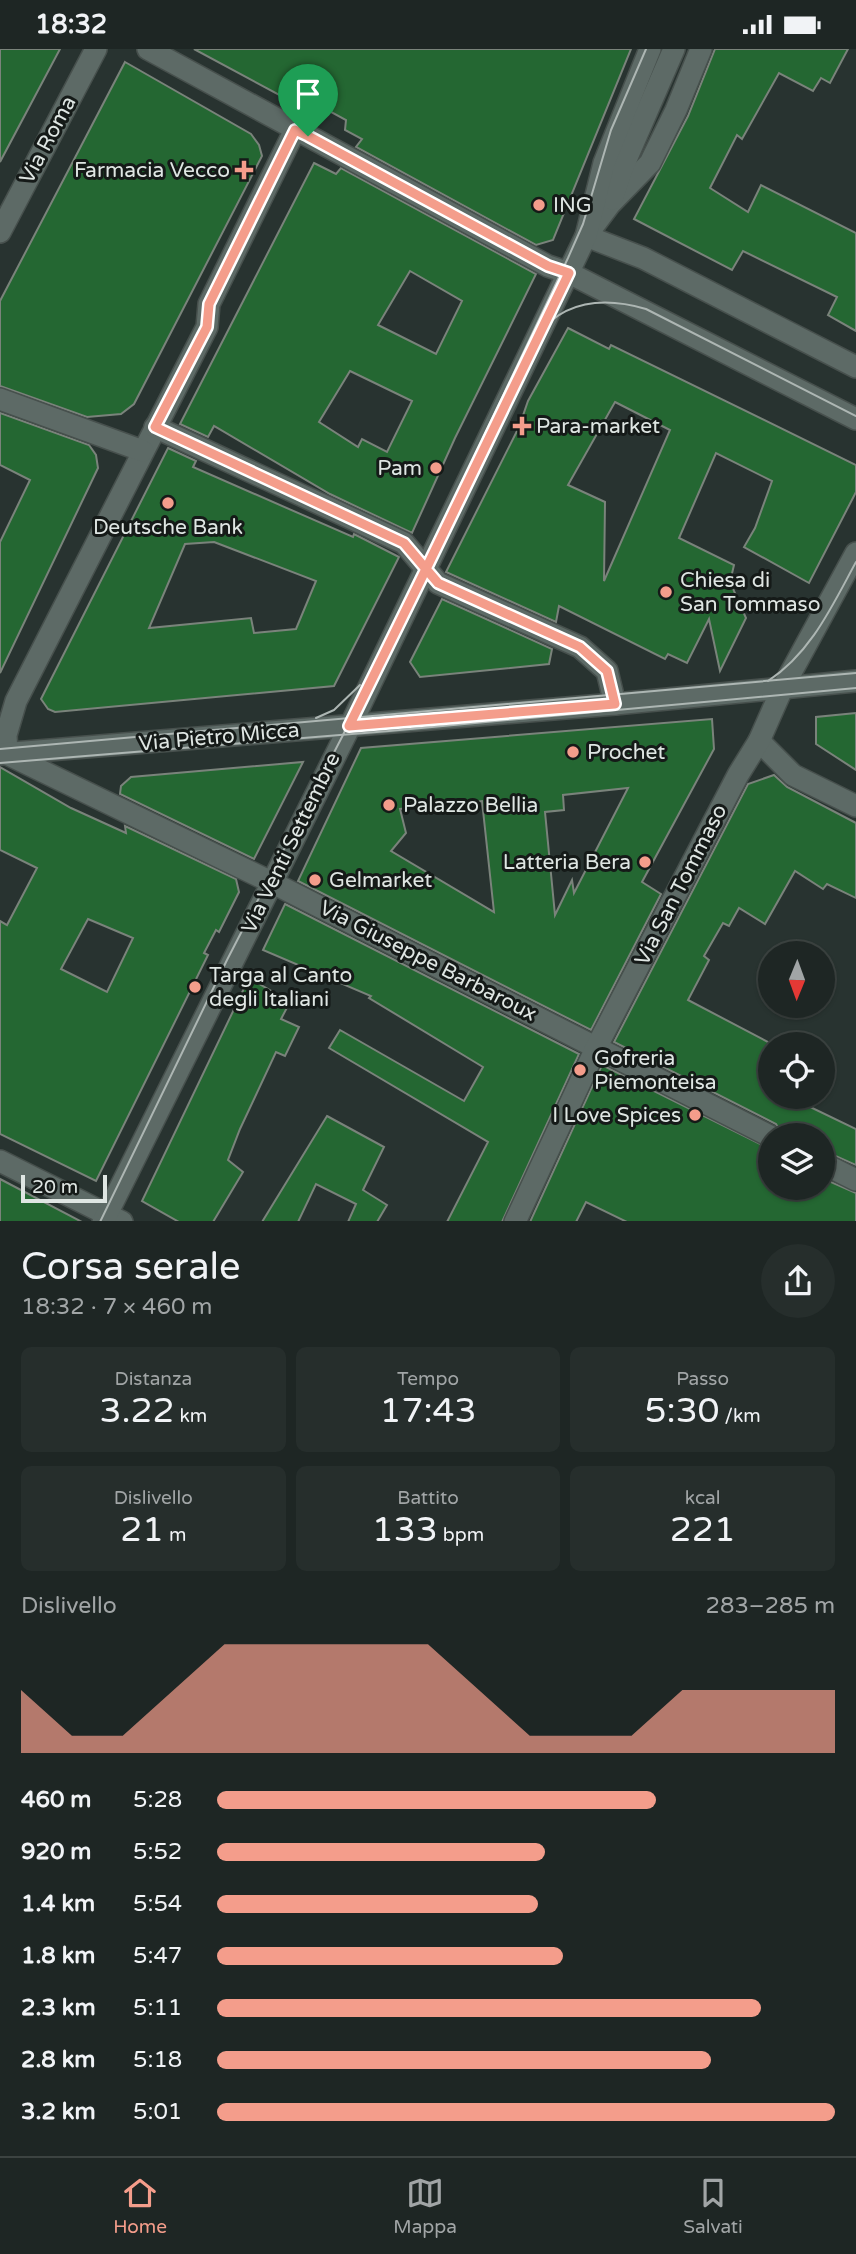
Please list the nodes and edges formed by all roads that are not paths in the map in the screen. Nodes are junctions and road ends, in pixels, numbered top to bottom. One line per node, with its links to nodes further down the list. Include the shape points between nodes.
1 (96, 49): 8 (street, Via Roma)
2 (148, 49): 6 (street)
3 (650, 49): 9 (street, Via Venti Settembre, via 604,163)
4 (674, 49): 7 (street, Via Venti Settembre)
5 (701, 49): 7 (street, Via Venti Settembre, via 650,163)
6 (295, 130): 10 (street, via 548,266); 14 (street, via 209,304 207,327)
7 (610, 204): 9 (street, Via Venti Settembre)
8 (0, 232)
9 (586, 236): 10 (street, Via Venti Settembre); 11 (street, via 643,258)
10 (569, 273): 13 (street); 17 (street, Via Venti Settembre)
11 (856, 367)
12 (0, 399): 15 (street)
13 (856, 419)
14 (155, 427): 15 (street); 17 (street, via 404,543)
15 (143, 451): 23 (street, via 16,701)
16 (856, 553): 19 (street, Via San Tommaso)
17 (426, 569): 20 (street, via 438,583 580,647 607,671); 21 (street, Via Venti Settembre)
18 (856, 681): 19 (street, Via Pietro Micca)
19 (782, 688): 20 (street, Via Pietro Micca); 22 (street, Via San Tommaso)
20 (615, 704): 21 (street, Via Pietro Micca)
21 (349, 726): 23 (street, Via Pietro Micca); 25 (street, Via Venti Settembre)
22 (759, 741): 24 (street, via 793,775); 26 (street, Via San Tommaso)
23 (4, 754): 25 (street, Via Giuseppe Barbaroux)
24 (856, 806)
25 (271, 882): 26 (street, Via Giuseppe Barbaroux); 31 (street, Via Venti Settembre)
26 (597, 1046): 27 (street, Via Giuseppe Barbaroux); 32 (street, Via San Tommaso)
27 (758, 1130)
28 (0, 1161): 31 (street)
29 (835, 1170): 30 (street)
30 (856, 1180)
31 (111, 1219)
32 (515, 1221)

